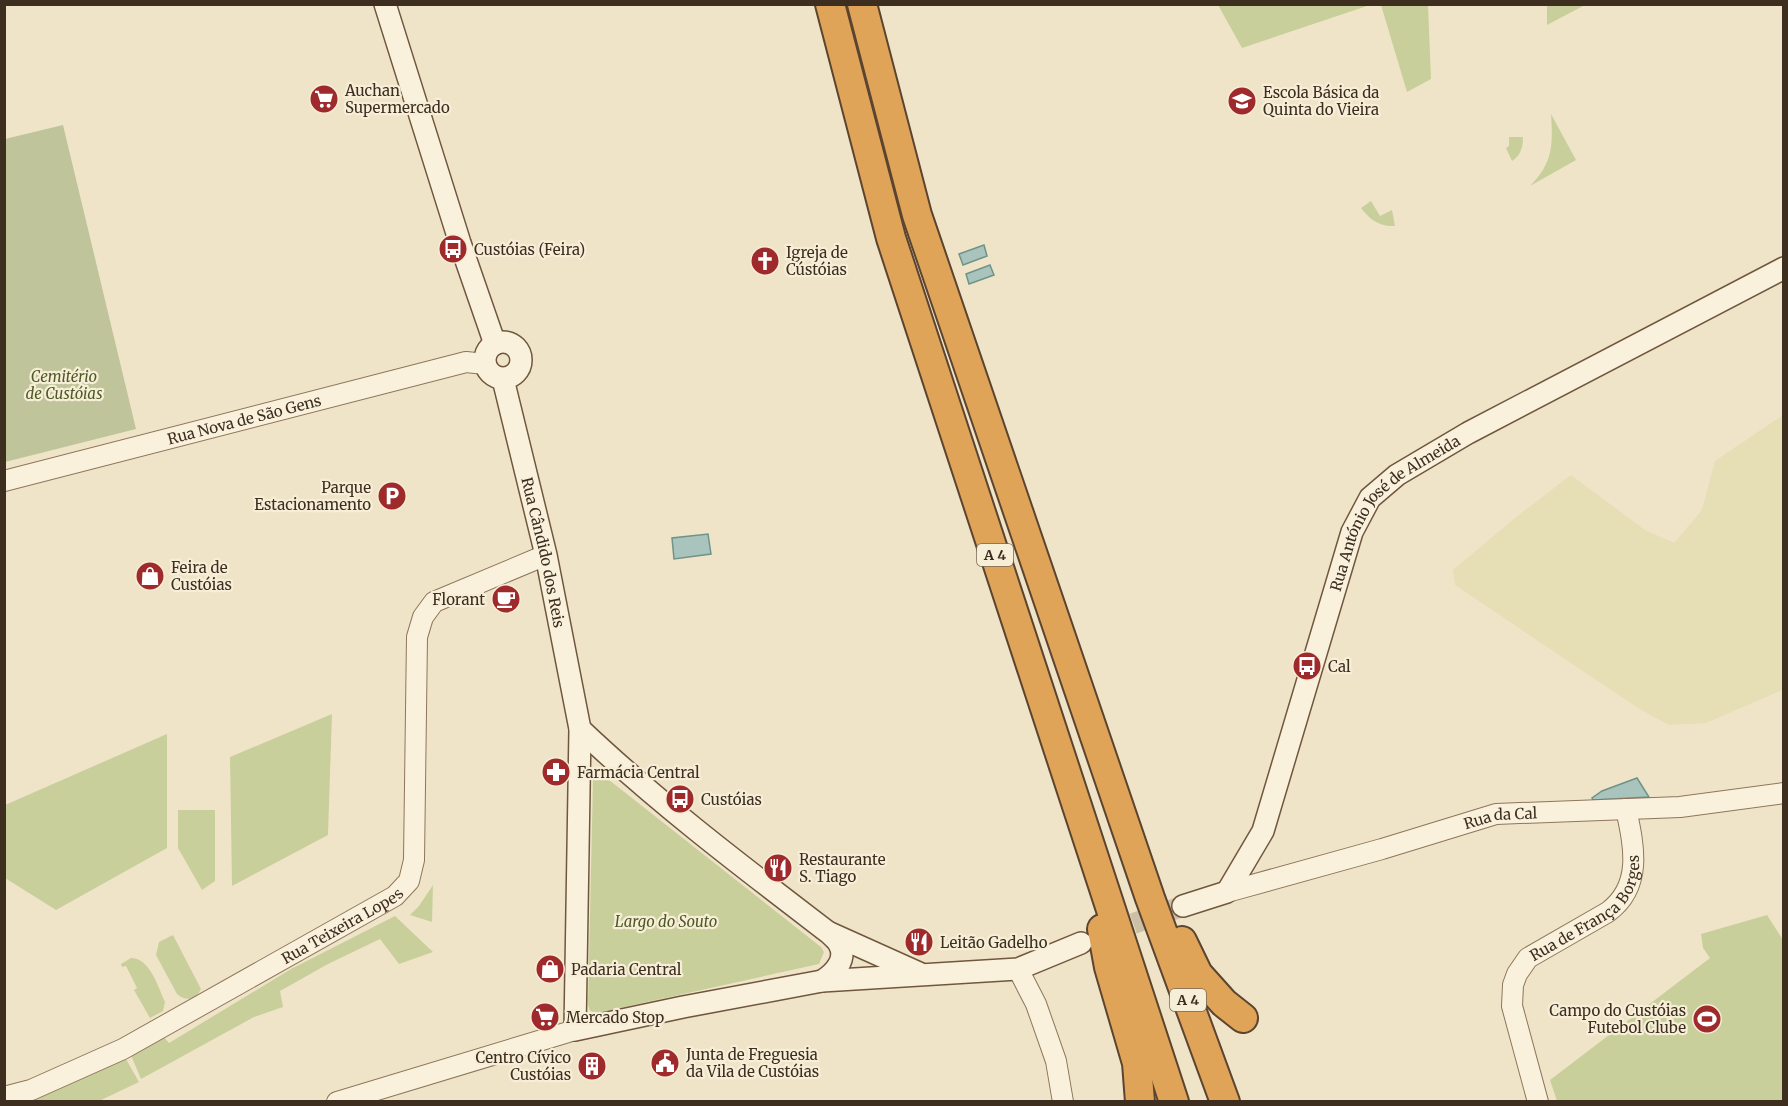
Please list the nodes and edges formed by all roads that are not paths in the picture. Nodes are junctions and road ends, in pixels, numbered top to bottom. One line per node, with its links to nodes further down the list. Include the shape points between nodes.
1 (385, 4): 5 (main road)
2 (830, 4): 15 (highway, A 4, via 891,237)
3 (862, 4): 17 (highway, A 4, via 917,215)
4 (1784, 268): 16 (main road, Rua António José de Almeida, via 1468,433 1397,475 1370,498 1352,532 1263,831)
5 (495, 344): 6 (main road, via 486,352); 7 (main road, via 513,345 520,355 517,371)
6 (485, 364): 7 (main road, via 491,375); 8 (street, Rua Nova de São Gens, via 466,362)
7 (502, 379): 9 (main road, Rua Cândido dos Reis)
8 (4, 481)
9 (546, 555): 10 (main road, Rua Cândido dos Reis); 26 (street, Rua Teixeira Lopes, via 434,602 423,617 417,637 414,860 409,881 395,896 123,1049 31,1090)
10 (580, 729): 11 (main road); 12 (main road)
11 (603, 751): 12 (main road, via 592,750); 19 (main road, via 727,855)
12 (579, 765): 25 (main road)
13 (1784, 794): 14 (street, Rua da Cal, via 1680,807)
14 (1626, 809): 16 (street, Rua da Cal, via 1496,814); 32 (street, Rua de França Borges, via 1634,857 1629,887 1617,906 1528,958 1513,985 1512,1006)
15 (1082, 818): 29 (highway, via 1109,967 1137,1063); 30 (highway, A 4)
16 (1227, 892): 18 (main road)
17 (1150, 898): 24 (highway, via 1177,932 1198,974); 31 (highway, A 4)
18 (1184, 906)
19 (829, 933): 22 (main road); 23 (main road, via 842,951 832,975)
20 (1081, 943): 21 (main road)
21 (1018, 969): 22 (main road); 28 (street, via 1056,1061)
22 (921, 974): 23 (main road)
23 (822, 981): 25 (main road)
24 (1243, 1018)
25 (576, 1030): 27 (street)
26 (4, 1097)
27 (337, 1101)
28 (1063, 1101)
29 (1140, 1101)
30 (1174, 1101)
31 (1225, 1101)
32 (1538, 1101)

